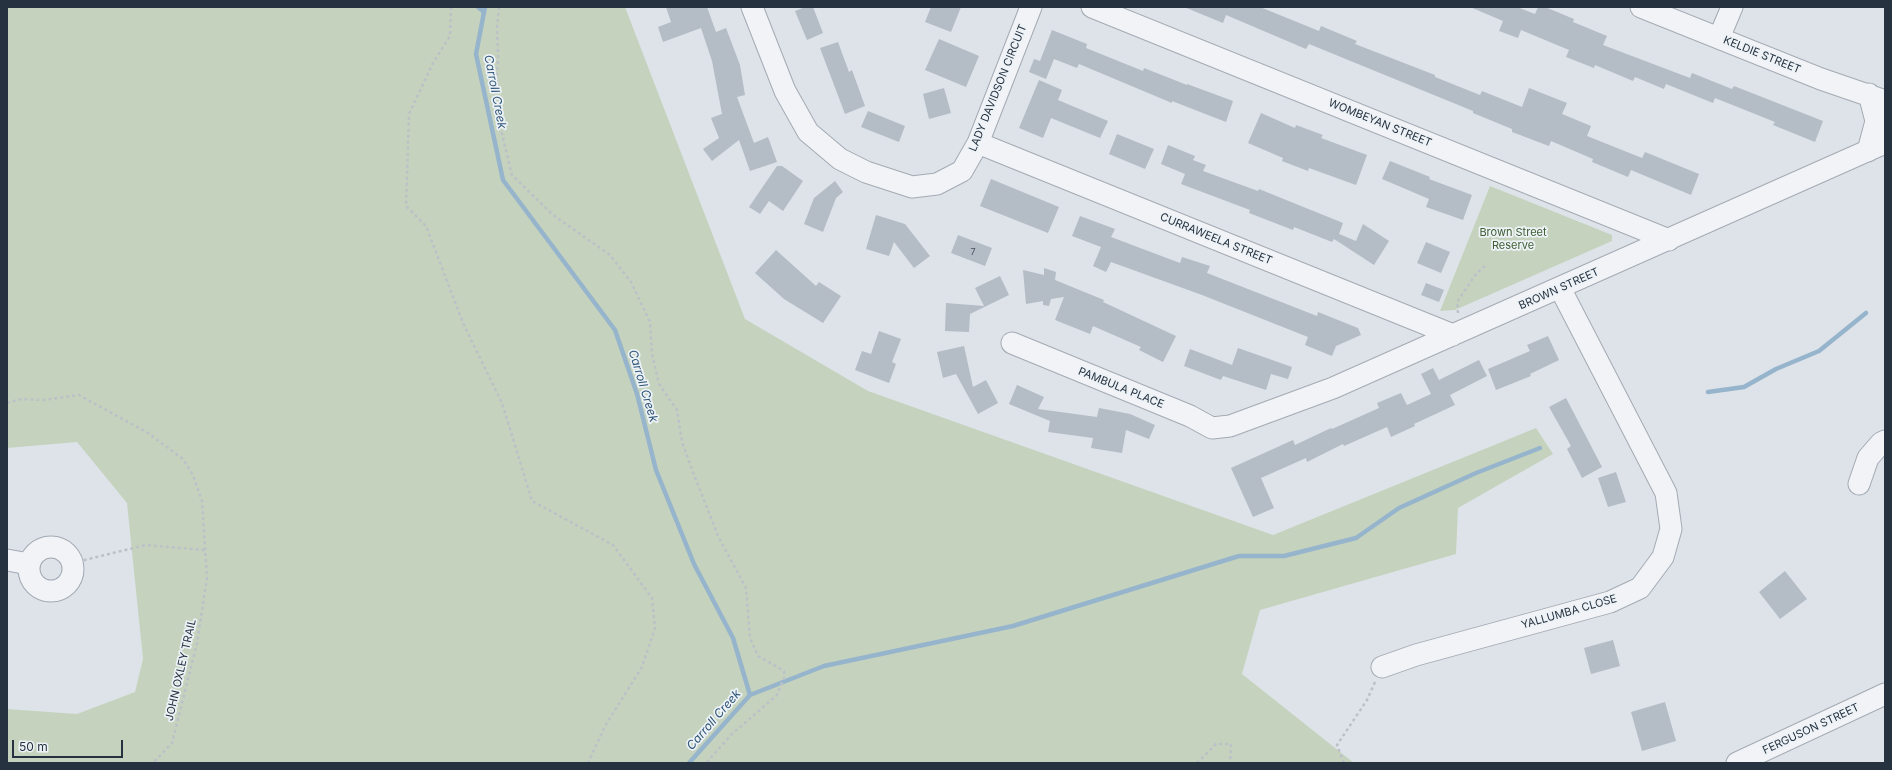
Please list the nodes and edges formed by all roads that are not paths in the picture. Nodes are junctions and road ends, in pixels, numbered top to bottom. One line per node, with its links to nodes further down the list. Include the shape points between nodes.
1 (752, 7): 8 (street, LADY DAVIDSON CIRCUIT, via 785,92 808,132 840,159 866,172 912,187 937,184 962,170)
2 (1031, 7): 8 (street, LADY DAVIDSON CIRCUIT)
3 (1092, 7): 10 (street, WOMBEYAN STREET)
4 (1641, 7): 6 (street, KELDIE STREET)
5 (1732, 7): 6 (street)
6 (1719, 38): 7 (street, KELDIE STREET, via 1821,79)
7 (1877, 98): 9 (street)
8 (978, 143): 12 (street, CURRAWEELA STREET)
9 (1876, 147): 10 (street, BROWN STREET)
10 (1669, 240): 11 (street, BROWN STREET)
11 (1560, 288): 12 (street, BROWN STREET); 19 (street, YALLUMBA CLOSE, via 1666,493 1672,529 1663,557 1640,588 1610,602 1416,655)
12 (1456, 333): 14 (street, BROWN STREET, via 1333,388)
13 (1012, 344): 14 (street, PAMBULA PLACE, via 1190,416 1212,428)
14 (1230, 426)
15 (1885, 441): 16 (street, via 1868,458)
16 (1859, 484)
17 (7, 560): 18 (street)
18 (29, 564): 18 (street, via 32,581 36,586 49,591 68,583 73,570 65,551 52,546 39,550)
19 (1382, 667)
20 (1885, 694): 21 (street, FERGUSON STREET)
21 (1737, 763)

